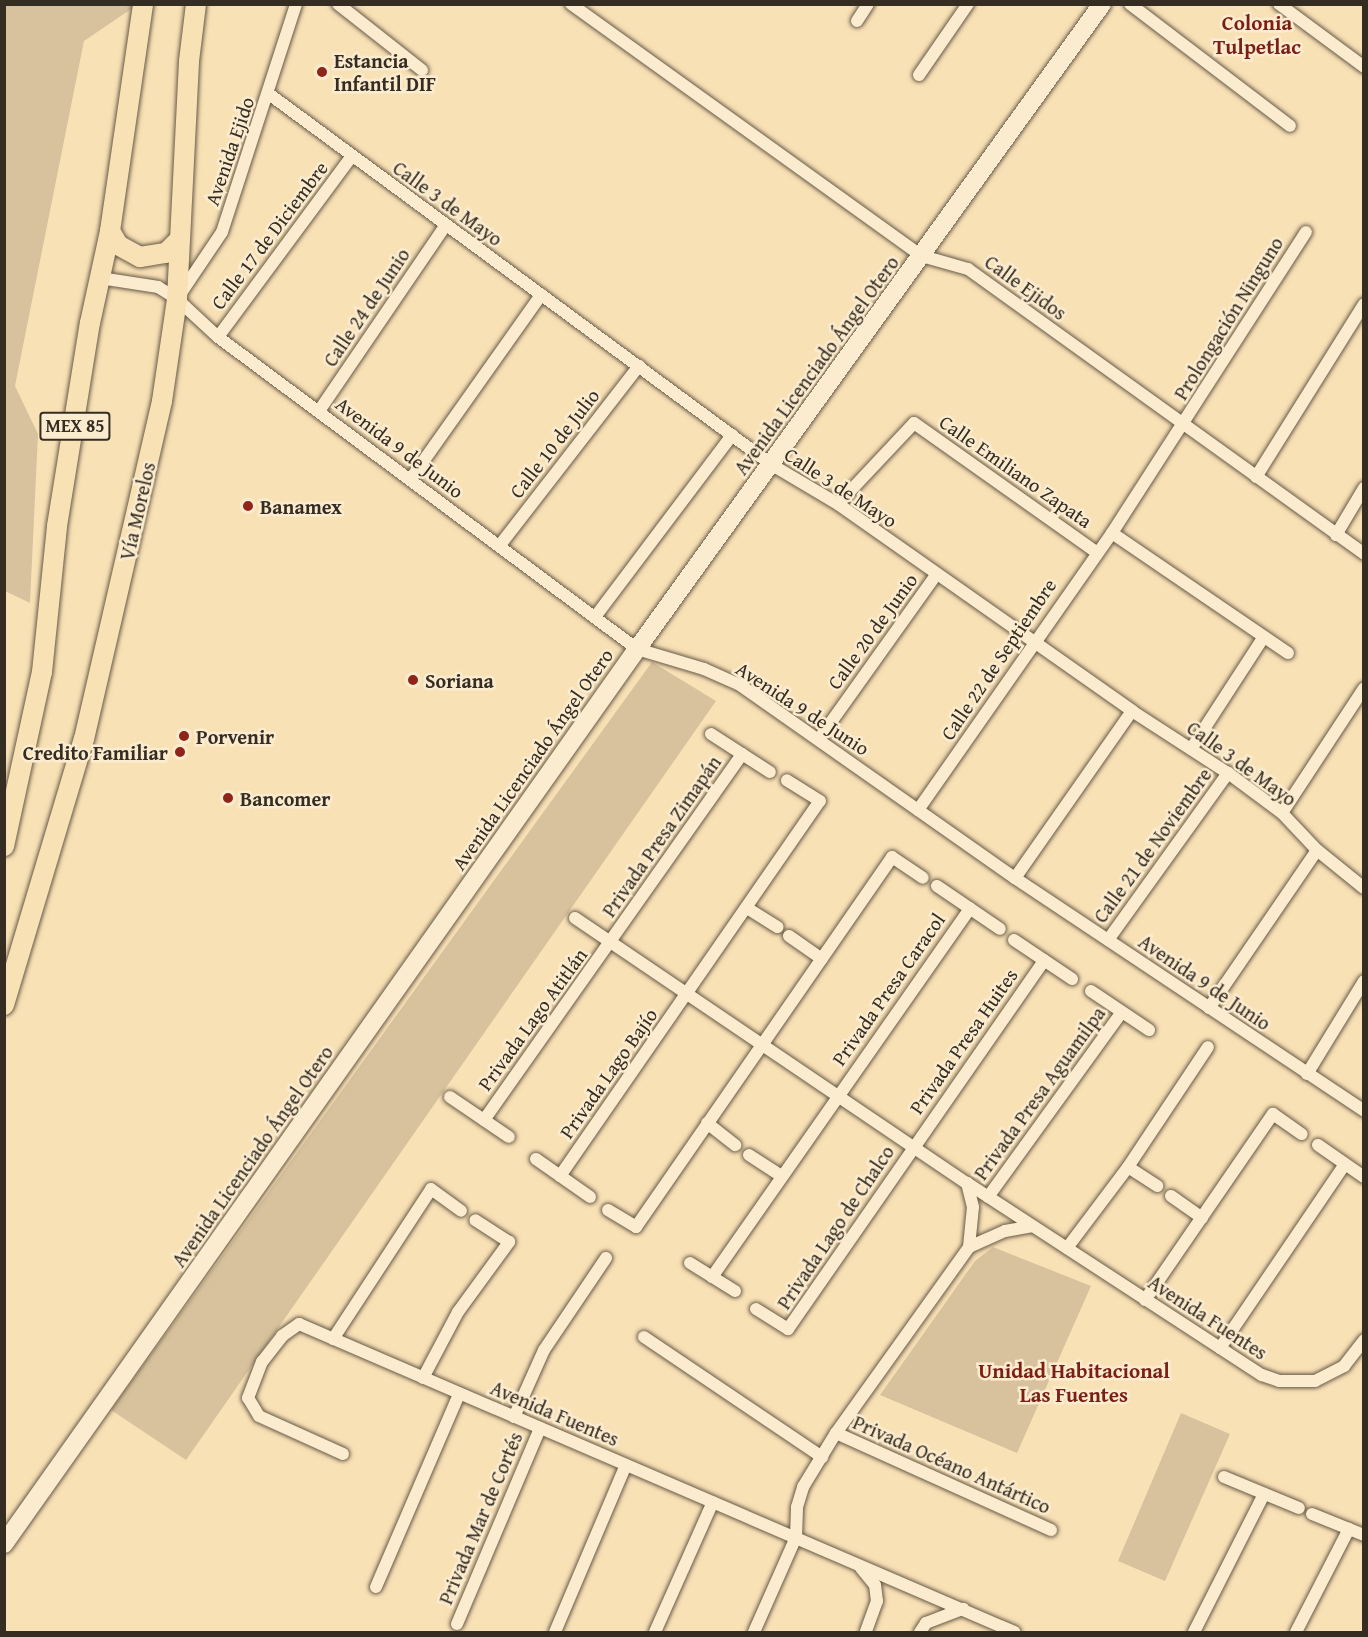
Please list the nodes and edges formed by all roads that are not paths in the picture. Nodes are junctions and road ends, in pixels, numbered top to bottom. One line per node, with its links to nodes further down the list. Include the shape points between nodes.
1 (143, 4): 19 (main road, MEX 85)
2 (196, 4): 21 (main road, Vía Morelos)
3 (296, 4): 15 (street, Avenida Ejido)
4 (338, 4): 13 (street)
5 (571, 4): 22 (street, Calle Ejidos)
6 (868, 4): 11 (street)
7 (968, 4): 14 (street)
8 (1102, 4): 22 (main road, Avenida Licenciado Ángel Otero)
9 (1130, 4): 16 (street)
10 (1280, 4): 12 (street)
11 (857, 21)
12 (1364, 67)
13 (422, 70)
14 (919, 75)
15 (269, 94): 17 (street, Calle 3 de Mayo); 25 (street, Avenida Ejido, via 222,232)
16 (1290, 126)
17 (351, 157): 18 (street, Calle 3 de Mayo); 27 (street, Calle 17 de Diciembre)
18 (445, 226): 24 (street, Calle 3 de Mayo); 29 (street, Calle 24 de Junio)
19 (110, 231): 21 (main road, via 118,245 140,258 158,256); 23 (main road, MEX 85)
20 (1306, 232): 30 (street, Prolongación Ninguno)
21 (179, 240): 25 (main road, Vía Morelos)
22 (922, 256): 30 (street, Calle Ejidos, via 968,269); 32 (main road, Avenida Licenciado Ángel Otero)
23 (100, 278): 25 (street, Avenida 9 de Junio, via 158,287); 59 (main road, MEX 85, via 57,526 42,672)
24 (541, 295): 28 (street, Calle 3 de Mayo); 34 (street)
25 (177, 299): 27 (street, Avenida 9 de Junio); 80 (main road, Vía Morelos, via 162,401 84,739)
26 (1364, 304): 33 (street)
27 (218, 337): 29 (street, Avenida 9 de Junio)
28 (639, 366): 31 (street, Calle 3 de Mayo); 39 (street, Calle 10 de Julio)
29 (319, 411): 34 (street, Avenida 9 de Junio)
30 (1184, 424): 33 (street, Calle Ejidos); 37 (street, Calle 22 de Septiembre)
31 (732, 435): 32 (street, Calle 3 de Mayo); 43 (street)
32 (772, 465): 36 (street, Calle 3 de Mayo); 46 (main road, Avenida Licenciado Ángel Otero)
33 (1256, 477): 38 (street, Calle Ejidos)
34 (410, 480): 39 (street, Avenida 9 de Junio)
35 (1364, 488): 38 (street)
36 (838, 504): 40 (street, Calle Emiliano Zapata, via 914,423); 42 (street, Calle 3 de Mayo)
37 (1112, 533): 40 (street, Calle 22 de Septiembre); 44 (street)
38 (1336, 535): 41 (street, Calle Ejidos)
39 (500, 545): 43 (street, Avenida 9 de Junio)
40 (1095, 551): 45 (street, Calle 22 de Septiembre)
41 (1364, 554)
42 (936, 575): 45 (street, Calle 3 de Mayo); 51 (street, Calle 20 de Junio)
43 (596, 617): 46 (street, Avenida 9 de Junio)
44 (1263, 638): 47 (street); 52 (street)
45 (1034, 641): 49 (street, Calle 3 de Mayo); 57 (street, Calle 22 de Septiembre)
46 (637, 649): 51 (street, Avenida 9 de Junio, via 704,669 740,686); 143 (main road, Avenida Licenciado Ángel Otero)
47 (1288, 653)
48 (1364, 688): 58 (street)
49 (1132, 711): 52 (street, Calle 3 de Mayo); 62 (street)
50 (711, 734): 53 (street, Privada Presa Zimapán)
51 (819, 739): 57 (street, Avenida 9 de Junio)
52 (1191, 749): 55 (street, Calle 3 de Mayo)
53 (741, 754): 54 (street, Privada Presa Zimapán); 73 (street, Privada Presa Zimapán)
54 (770, 772)
55 (1228, 773): 58 (street, Calle 3 de Mayo); 72 (street, Calle 21 de Noviembre)
56 (787, 780): 65 (street, Privada Lago Bajío, via 820,801)
57 (918, 810): 62 (street, Avenida 9 de Junio)
58 (1282, 813): 60 (street, Calle 3 de Mayo)
59 (4, 846)
60 (1317, 850): 64 (street, Calle 3 de Mayo); 81 (street)
61 (923, 878): 74 (street, via 892,857)
62 (1015, 878): 72 (street, Avenida 9 de Junio)
63 (937, 886): 66 (street, Privada Presa Caracol)
64 (1364, 888)
65 (747, 908): 68 (street); 78 (street, Privada Lago Bajío)
66 (969, 908): 69 (street, Privada Presa Caracol); 87 (street, Privada Presa Caracol)
67 (575, 918): 73 (street, Avenida Fuentes)
68 (777, 927)
69 (1000, 929)
70 (789, 936): 74 (street)
71 (1014, 940): 75 (street, Privada Presa Huites)
72 (1108, 940): 81 (street, Avenida 9 de Junio)
73 (612, 941): 78 (street, Avenida Fuentes); 90 (street, Privada Lago Atitlán)
74 (822, 959): 84 (street)
75 (1044, 960): 76 (street, Privada Presa Huites); 95 (street, Privada Presa Huites)
76 (1072, 979)
77 (1364, 981): 86 (street)
78 (688, 991): 84 (street, Avenida Fuentes); 102 (street, Privada Lago Bajío)
79 (1091, 991): 82 (street, Privada Presa Aguamilpa)
80 (4, 1005)
81 (1209, 1008): 86 (street, Avenida 9 de Junio)
82 (1122, 1012): 83 (street, Privada Presa Aguamilpa); 108 (street, Privada Presa Aguamilpa)
83 (1149, 1030)
84 (764, 1043): 87 (street, Avenida Fuentes); 91 (street)
85 (1208, 1047): 100 (street)
86 (1307, 1074): 89 (street, Avenida 9 de Junio)
87 (838, 1093): 95 (street, Avenida Fuentes); 101 (street, Privada Presa Caracol)
88 (450, 1097): 90 (street, Privada Lago Atitlán)
89 (1364, 1111)
90 (484, 1120): 93 (street, Privada Lago Atitlán)
91 (707, 1123): 94 (street); 109 (street, via 636,1227)
92 (1302, 1134): 111 (street, via 1273,1114)
93 (509, 1137)
94 (735, 1145)
95 (914, 1145): 104 (street, Avenida Fuentes); 121 (street, Privada Lago de Chalco, via 788,1329)
96 (1318, 1146): 99 (street)
97 (749, 1155): 101 (street)
98 (536, 1159): 102 (street)
99 (1344, 1164): 103 (street); 125 (street)
100 (1128, 1167): 105 (street); 115 (street)
101 (780, 1175): 118 (street, Privada Presa Caracol)
102 (560, 1176): 107 (street)
103 (1364, 1177)
104 (967, 1183): 108 (street, Avenida Fuentes); 114 (street, via 973,1207)
105 (1157, 1186)
106 (1171, 1196): 111 (street)
107 (590, 1197)
108 (988, 1197): 113 (street, Avenida Fuentes)
109 (608, 1210)
110 (461, 1211): 123 (street, via 431,1189)
111 (1202, 1218): 120 (street)
112 (475, 1220): 126 (street, via 509,1242 458,1312)
113 (1033, 1226): 114 (street, via 1005,1231); 115 (street, Avenida Fuentes)
114 (969, 1247): 130 (street)
115 (1067, 1248): 120 (street, Avenida Fuentes)
116 (606, 1258): 128 (street, via 544,1350)
117 (690, 1263): 118 (street)
118 (712, 1277): 119 (street)
119 (735, 1291)
120 (1145, 1300): 125 (street, Avenida Fuentes)
121 (756, 1309)
122 (644, 1337): 132 (street)
123 (333, 1339): 126 (street, Avenida Fuentes); 131 (street, Avenida Fuentes, via 299,1324 282,1336 262,1362 248,1398 259,1416)
124 (1364, 1340): 125 (street, Avenida Fuentes, via 1344,1366 1330,1375 1295,1382 1262,1375)
125 (1220, 1348)
126 (423, 1378): 127 (street, Avenida Fuentes)
127 (459, 1394): 128 (street, Avenida Fuentes); 145 (street)
128 (514, 1417): 129 (street, Avenida Fuentes)
129 (540, 1428): 133 (street, Avenida Fuentes); 147 (street, Privada Mar de Cortés)
130 (836, 1433): 132 (street); 140 (street, Privada Océano Antártico)
131 (343, 1454)
132 (822, 1457): 142 (street, via 803,1487 797,1507)
133 (626, 1465): 136 (street, Avenida Fuentes); 148 (street)
134 (1224, 1477): 135 (street)
135 (1264, 1494): 137 (street); 154 (street)
136 (713, 1502): 142 (street, Avenida Fuentes); 149 (street)
137 (1299, 1508)
138 (1312, 1514): 139 (street)
139 (1349, 1529): 141 (street); 155 (street)
140 (1051, 1530)
141 (1364, 1535)
142 (796, 1538): 144 (street, Avenida Fuentes); 150 (street)
143 (4, 1544)
144 (858, 1564): 146 (street, Avenida Fuentes); 151 (street, via 875,1585 877,1601)
145 (376, 1587)
146 (963, 1610): 152 (street, via 926,1623); 153 (street, Avenida Fuentes)
147 (457, 1624)
148 (555, 1632)
149 (655, 1632)
150 (754, 1632)
151 (866, 1632)
152 (920, 1632)
153 (1014, 1632)
154 (1194, 1632)
155 (1296, 1632)

